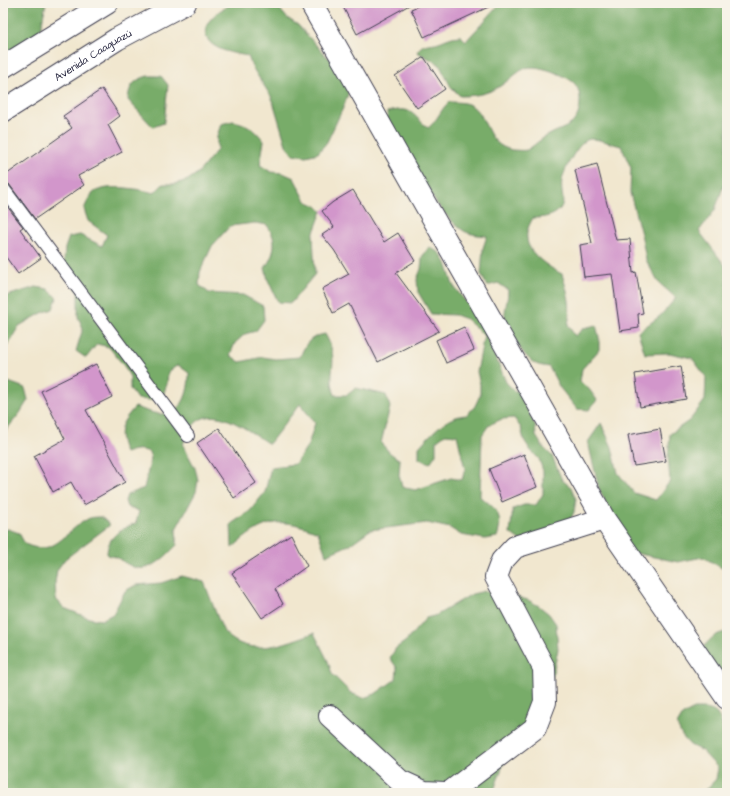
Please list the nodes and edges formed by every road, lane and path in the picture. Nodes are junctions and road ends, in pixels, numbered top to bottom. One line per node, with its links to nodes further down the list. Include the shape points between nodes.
1 (185, 3): 5 (street, Avenida Caaguazú, via 117,39)
2 (311, 3): 8 (street)
3 (93, 6): 4 (street)
4 (3, 67)
5 (3, 112)
6 (3, 188): 7 (lane)
7 (188, 436)
8 (604, 519): 9 (street); 12 (street, via 515,547 502,561 496,577 544,668 545,702 535,728)
9 (727, 698)
10 (330, 716): 11 (street, via 400,782 424,792)
11 (445, 793)
12 (449, 793)

